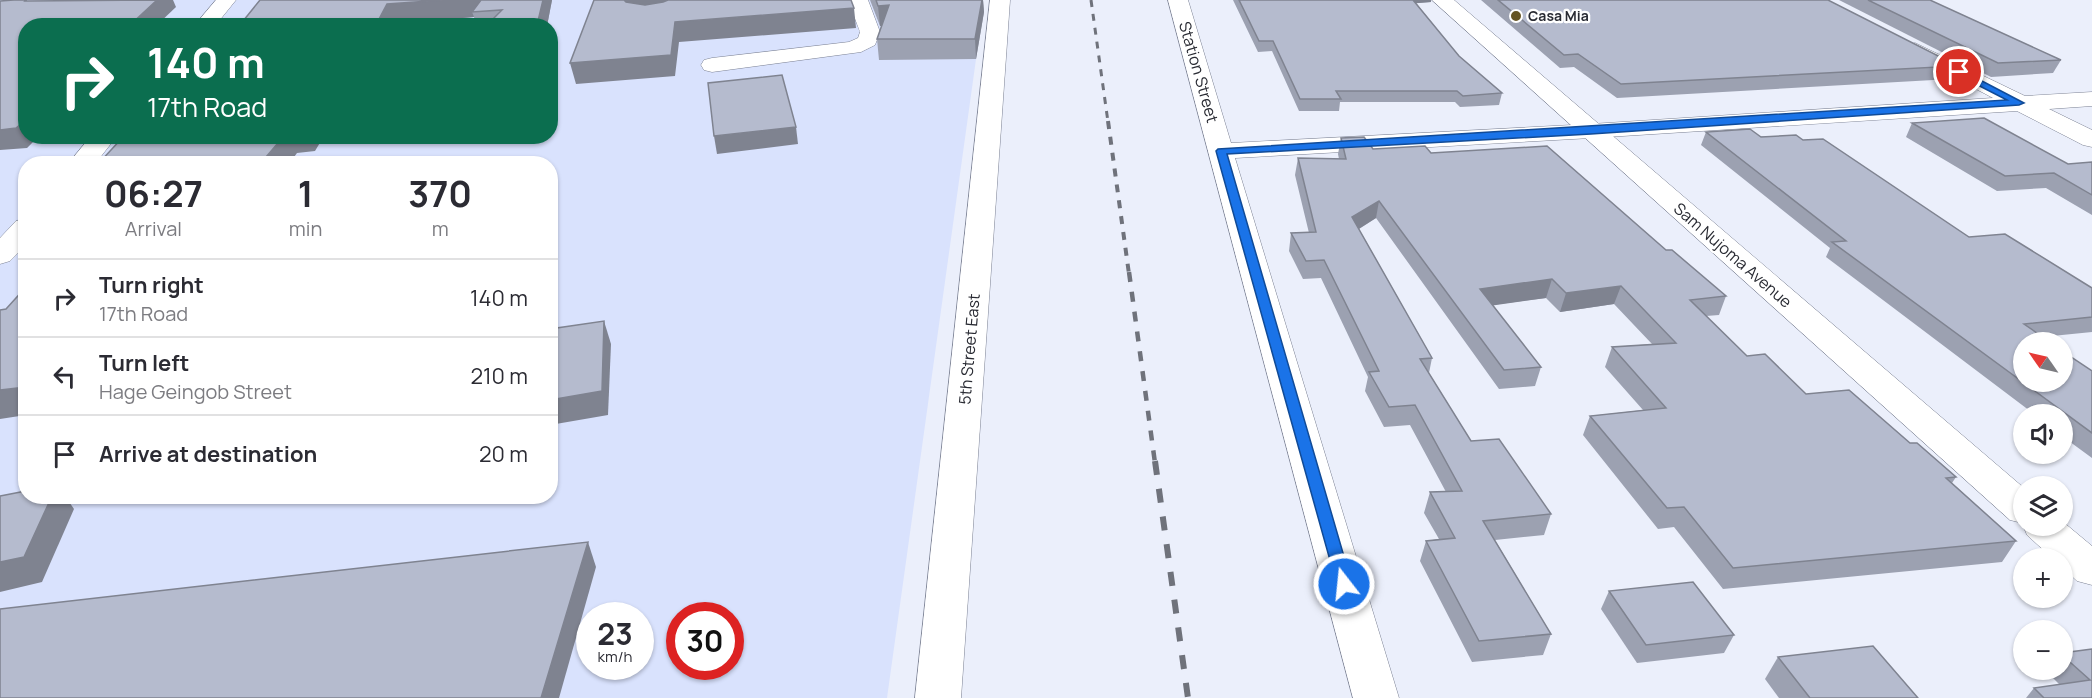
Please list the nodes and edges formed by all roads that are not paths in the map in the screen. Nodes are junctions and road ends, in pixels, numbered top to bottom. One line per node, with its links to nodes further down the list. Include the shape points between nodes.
1 (226, 0): 6 (street)
2 (858, 0): 8 (street, via 870,32 868,41 854,48)
3 (1000, 0): 21 (street, 5th Street East)
4 (1178, 0): 14 (street, Station Street)
5 (1442, 0): 11 (street, Sam Nujoma Avenue)
6 (211, 18)
7 (1893, 38): 10 (street)
8 (712, 65)
9 (2092, 99): 10 (street)
10 (2019, 103): 11 (street); 12 (street)
11 (1591, 131): 14 (street); 18 (street, Sam Nujoma Avenue)
12 (2092, 140)
13 (98, 144): 15 (street)
14 (1221, 151): 22 (street, Station Street)
15 (88, 156)
16 (18, 235): 17 (street)
17 (0, 255)
18 (2013, 500)
19 (2053, 536): 20 (street)
20 (2092, 570)
21 (938, 698)
22 (1376, 698)

